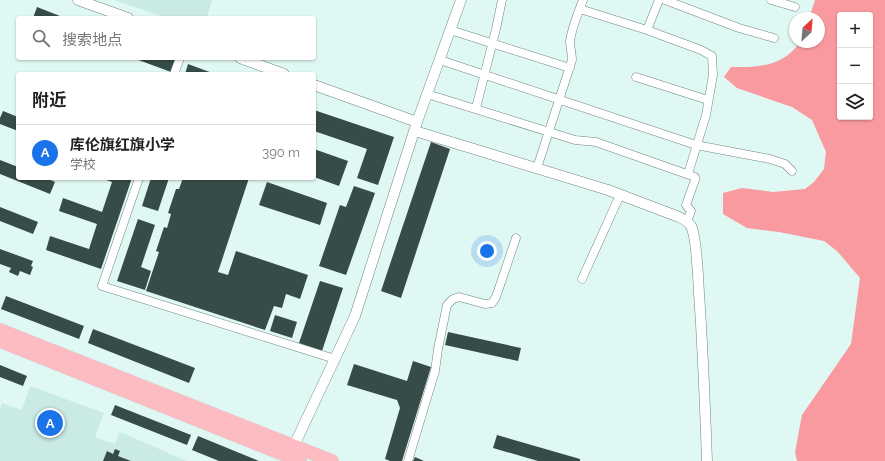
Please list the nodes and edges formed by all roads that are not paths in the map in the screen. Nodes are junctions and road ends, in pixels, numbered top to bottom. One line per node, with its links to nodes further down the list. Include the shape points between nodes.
1 (78, 0): 10 (street)
2 (461, 0): 11 (street)
3 (502, 0): 14 (street)
4 (582, 0): 9 (street)
5 (659, 0): 12 (street)
6 (665, 0): 13 (street, via 739,28)
7 (771, 0): 8 (street)
8 (795, 7)
9 (580, 9): 12 (street); 18 (street, via 570,43)
10 (122, 16)
11 (450, 30): 14 (street); 17 (street)
12 (648, 30): 26 (street, via 712,56 713,75)
13 (774, 38)
14 (493, 43): 18 (street); 21 (street)
15 (179, 60): 19 (street)
16 (246, 60): 20 (street)
17 (440, 60): 21 (street); 24 (street)
18 (570, 68): 25 (street)
19 (175, 72)
20 (278, 72)
21 (484, 74): 25 (street); 27 (street)
22 (636, 77): 26 (street)
23 (316, 86): 28 (street)
24 (428, 94): 27 (street); 28 (street)
25 (559, 99): 29 (street); 30 (street)
26 (708, 100): 30 (street)
27 (476, 108): 29 (street)
28 (416, 126): 31 (street); 41 (street, via 362,297)
29 (549, 131): 31 (street); 33 (street, via 576,140 596,142)
30 (696, 145): 32 (street, via 770,159 785,164); 33 (street)
31 (537, 168): 35 (street)
32 (792, 171)
33 (688, 174): 36 (street, via 695,176 695,180 686,205 691,211)
34 (138, 180): 41 (street, via 102,286)
35 (620, 195): 36 (street); 38 (street)
36 (687, 222): 45 (street, via 694,237 698,269)
37 (516, 238): 44 (street, via 492,303 485,304 458,297 447,305 436,372)
38 (582, 279)
39 (0, 330): 42 (main road)
40 (0, 341): 42 (main road)
41 (335, 359): 42 (street)
42 (293, 456): 43 (main road)
43 (332, 461)
44 (408, 461)
45 (706, 461)

